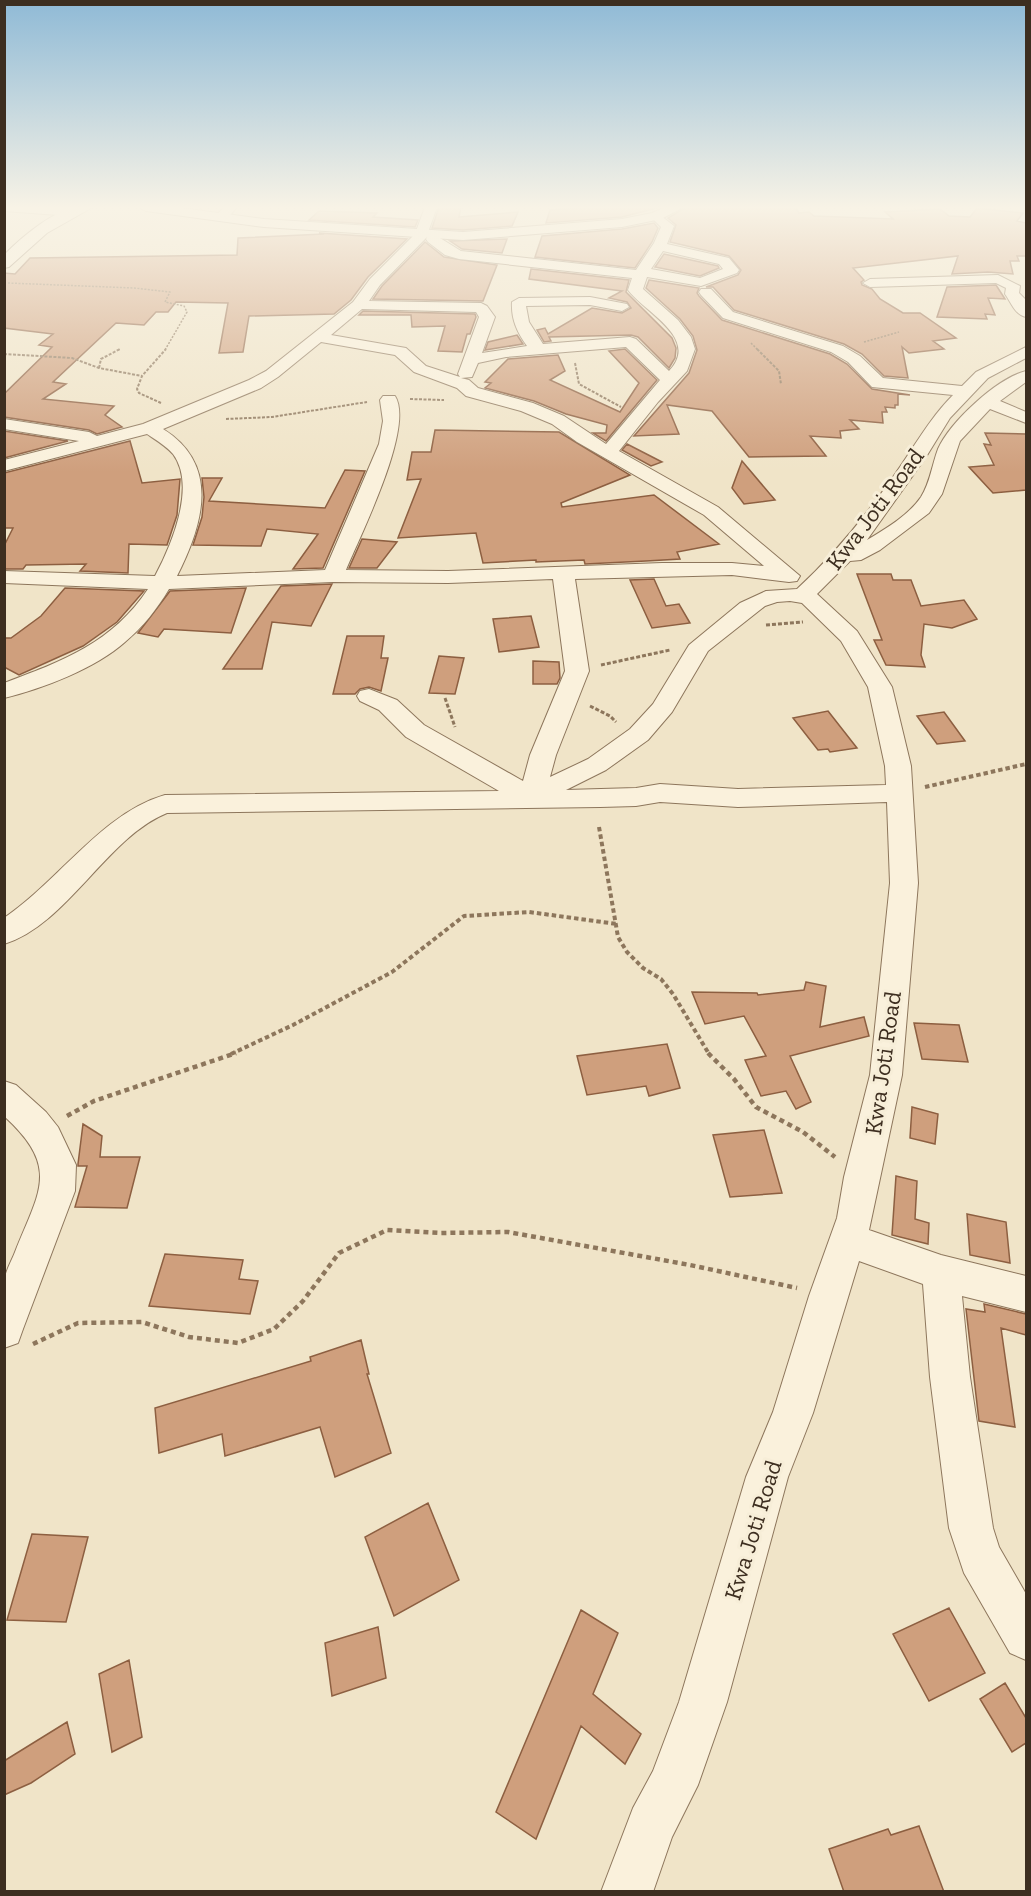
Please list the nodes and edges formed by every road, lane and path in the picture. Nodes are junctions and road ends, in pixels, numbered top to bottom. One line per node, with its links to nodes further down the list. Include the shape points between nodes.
1 (168, 295): 20 (path, via 165,302 184,306 186,317 164,352)
2 (365, 295): 7 (street)
3 (641, 295): 6 (street)
4 (709, 295): 14 (street, via 728,315)
5 (1014, 295): 8 (street)
6 (644, 298): 15 (street, via 621,313 580,301 519,302 525,333); 22 (street, via 673,323 687,349 681,368)
7 (358, 305): 10 (street); 18 (street, via 476,306 487,317)
8 (1026, 313)
9 (899, 332): 14 (path)
10 (317, 337): 23 (street, via 400,351 420,369); 28 (street, via 255,384)
11 (750, 342): 24 (path, via 779,370)
12 (569, 347): 15 (street); 22 (street, via 630,342); 30 (path, via 579,384)
13 (120, 349): 19 (path, via 101,359)
14 (837, 349): 26 (street, via 854,359 878,383 927,386)
15 (539, 350): 18 (street)
16 (1026, 352): 26 (street, Kwa Joti Road, via 982,375)
17 (4, 354): 19 (path, via 72,358)
18 (471, 360): 23 (street)
19 (99, 368): 20 (path)
20 (142, 376): 28 (path, via 137,391)
21 (1026, 376): 26 (street)
22 (669, 380): 30 (street)
23 (463, 384): 25 (street)
24 (781, 384)
25 (487, 397): 27 (path); 34 (street, via 552,417)
26 (977, 398): 29 (street); 40 (street, Kwa Joti Road, via 943,415 917,457 840,560)
27 (389, 400): 28 (path, via 249,419 217,419); 37 (street, via 392,422 388,444)
28 (187, 412): 32 (street)
29 (1023, 415)
30 (638, 416): 34 (street)
31 (4, 424): 33 (street)
32 (149, 428): 33 (street); 39 (street, via 174,445 186,460 191,478 192,507)
33 (104, 439): 35 (street)
34 (609, 452): 40 (street, via 711,511)
35 (4, 466)
36 (563, 572): 37 (street, via 405,578); 40 (street, via 700,568); 43 (street)
37 (333, 576): 39 (street)
38 (4, 577): 39 (street)
39 (163, 583): 44 (street, via 142,613 116,639)
40 (800, 587): 41 (street, Kwa Joti Road); 42 (street, via 766,597)
41 (834, 621): 42 (path, via 768,624); 48 (street, Kwa Joti Road, via 860,651 880,687 898,766)
42 (710, 639): 43 (path); 46 (street, via 665,706)
43 (573, 682): 46 (path, via 589,706 610,716); 49 (street)
44 (4, 691)
45 (369, 696): 49 (street, via 388,705 415,731)
46 (629, 743): 49 (street, via 587,771)
47 (1026, 764): 48 (path)
48 (898, 793): 49 (street, via 706,797 660,793 624,798); 55 (street, Kwa Joti Road, via 904,883 891,1032 886,1075)
49 (527, 795): 52 (street, via 479,800 165,804 150,808 125,826 36,912)
50 (598, 827): 51 (path)
51 (616, 924): 54 (path, via 529,912 464,916 392,972 331,1005 243,1050 94,1101 71,1112); 55 (path, via 627,952 661,979 711,1057 756,1107 803,1132)
52 (4, 933)
53 (4, 1095): 54 (street)
54 (46, 1138): 60 (street, via 58,1166 57,1191)
55 (862, 1177): 56 (street, Kwa Joti Road)
56 (849, 1240): 57 (street); 59 (street, Kwa Joti Road)
57 (941, 1273): 58 (street); 61 (street, via 950,1377 971,1528 980,1557)
58 (1026, 1294)
59 (828, 1296): 60 (path, via 690,1265 508,1232 387,1230 339,1253 303,1301 274,1329 238,1343 189,1337 141,1322 78,1323 36,1341); 62 (street, Kwa Joti Road, via 792,1413 767,1477 703,1702 674,1785 651,1826)
60 (16, 1338)
61 (1026, 1637)
62 (627, 1892)

